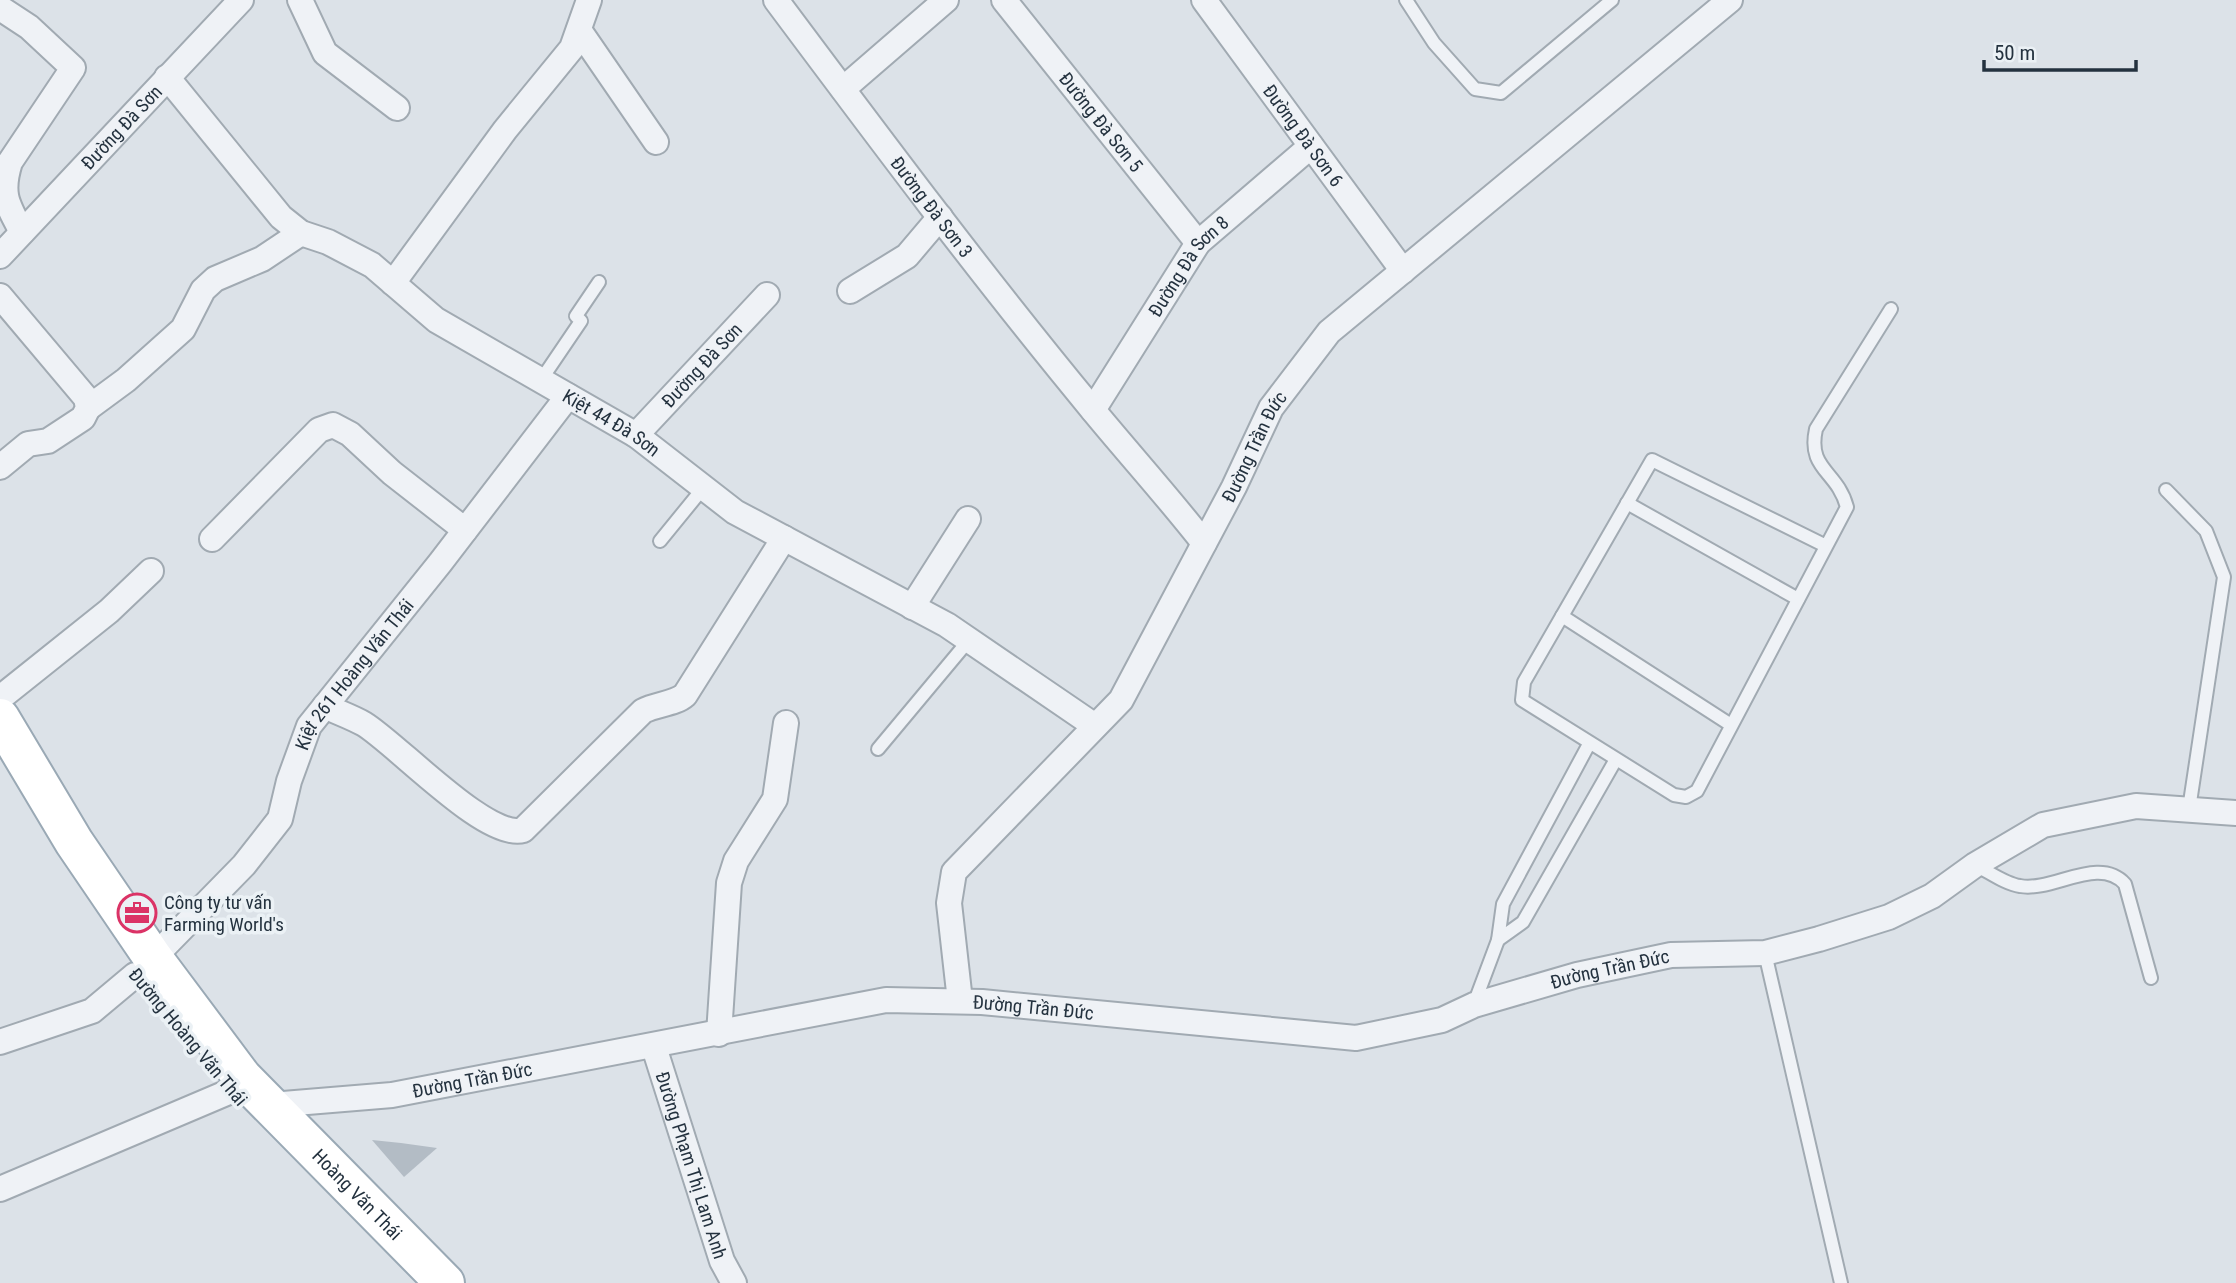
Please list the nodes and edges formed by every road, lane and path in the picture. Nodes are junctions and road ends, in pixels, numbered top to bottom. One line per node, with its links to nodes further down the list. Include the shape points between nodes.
1 (241, 0): 13 (street, Đường Đà Sơn)
2 (300, 0): 15 (street, via 325,53)
3 (589, 0): 12 (street)
4 (776, 0): 14 (street, Đường Đà Sơn 3)
5 (946, 0): 14 (street)
6 (1004, 0): 21 (street, Đường Đà Sơn 5)
7 (1204, 0): 17 (street, Đường Đà Sơn 6)
8 (1406, 0): 9 (lane, via 1434,43 1475,89 1501,93)
9 (1612, 0)
10 (1730, 0): 23 (street, Đường Trần Đức)
11 (0, 8): 19 (street, via 29,27 73,68 3,179 5,198)
12 (579, 30): 16 (street); 25 (street, via 572,48 505,130)
13 (167, 77): 19 (street, Đường Đà Sơn); 20 (street, Kiệt 44 Đà Sơn, via 281,217)
14 (843, 89): 18 (street, Đường Đà Sơn 3)
15 (397, 108)
16 (656, 142)
17 (1311, 146): 21 (street, Đường Đà Sơn 8); 23 (street, Đường Đà Sơn 6)
18 (940, 217): 26 (street, via 907,256); 33 (street, Đường Đà Sơn 3)
19 (22, 232): 22 (street, Đường Đà Sơn)
20 (301, 233): 25 (street, Kiệt 44 Đà Sơn, via 372,265); 32 (street, via 262,259 215,279 203,290 183,329)
21 (1198, 243): 33 (street, Đường Đà Sơn 8)
22 (0, 256)
23 (1403, 271): 44 (street, Đường Trần Đức, via 1329,332 1271,408)
24 (599, 282): 30 (lane, via 576,316 581,321)
25 (393, 283): 30 (street, Kiệt 44 Đà Sơn, via 436,320)
26 (850, 292)
27 (767, 295): 34 (street, Đường Đà Sơn)
28 (0, 296): 32 (street, via 79,389)
29 (1891, 309): 45 (lane, via 1816,429 1812,448 1821,466 1842,488 1847,506)
30 (541, 380): 31 (street, Kiệt 44 Đà Sơn)
31 (568, 396): 34 (street, Kiệt 44 Đà Sơn); 40 (street, Kiệt 261 Hoàng Văn Thái)
32 (88, 408): 35 (street, via 83,418 48,441 28,444)
33 (1093, 410): 44 (street, Đường Đà Sơn 3)
34 (636, 435): 36 (street, Kiệt 44 Đà Sơn)
35 (0, 467)
36 (704, 487): 41 (street, Kiệt 44 Đà Sơn, via 735,512); 43 (lane)
37 (2166, 490): 61 (lane, via 2206,531 2224,577)
38 (1627, 503): 45 (lane, via 1652,460); 47 (lane); 49 (lane)
39 (968, 519): 48 (street)
40 (465, 530): 42 (street, via 350,434 333,425 318,430); 52 (street, Kiệt 261 Hoàng Văn Thái)
41 (784, 538): 48 (street, Kiệt 44 Đà Sơn); 52 (street, via 685,695 643,711 530,826 516,832 501,830 412,766 365,725)
42 (212, 539)
43 (660, 541)
44 (1204, 543): 56 (street, Đường Trần Đức, via 1121,700)
45 (1826, 546): 47 (lane)
46 (151, 571): 51 (street)
47 (1798, 599): 55 (lane)
48 (912, 607): 50 (street, Kiệt 44 Đà Sơn)
49 (1562, 616): 55 (lane); 57 (lane, via 1524,682 1522,700)
50 (969, 640): 56 (street, Kiệt 44 Đà Sơn); 58 (lane)
51 (0, 698)
52 (324, 706): 66 (street, Kiệt 261 Hoàng Văn Thái, via 309,726 280,819 244,865)
53 (0, 718): 66 (main road, Đường Hoàng Văn Thái)
54 (786, 723): 70 (street, via 775,799 736,861 729,883)
55 (1731, 725): 59 (lane, via 1696,791 1686,797)
56 (1095, 726): 68 (street, Đường Trần Đức, via 954,872 949,903)
57 (1589, 744): 59 (lane); 64 (lane, via 1503,904)
58 (878, 749)
59 (1615, 761): 64 (lane, via 1523,922)
60 (0, 762): 66 (main road, Đường Hoàng Văn Thái, via 69,878)
61 (2189, 809): 62 (street, Đường Trần Đức); 63 (street, Đường Trần Đức, via 2136,806 2043,825)
62 (2236, 813)
63 (1975, 865): 65 (street, Đường Trần Đức, via 1933,896 1889,917); 67 (lane, via 2020,886 2102,872 2117,875 2125,884)
64 (1498, 940): 69 (lane)
65 (1765, 953): 69 (street, Đường Trần Đức, via 1671,955 1577,975); 78 (lane)
66 (144, 966): 71 (street, Kiệt 261 Hoàng Văn Thái, via 92,1011); 73 (main road, Đường Hoàng Văn Thái)
67 (2151, 978)
68 (960, 1001): 69 (street, Đường Trần Đức, via 1356,1038 1442,1020); 70 (street, Đường Trần Đức, via 886,1000)
69 (1474, 1005)
70 (719, 1034): 72 (street, Đường Trần Đức)
71 (0, 1042)
72 (654, 1047): 73 (street, Đường Trần Đức, via 392,1095); 77 (street, Đường Phạm Thị Lam Anh, via 722,1261)
73 (252, 1104): 74 (street, Đường Trần Đức); 75 (main road, Đường Hoàng Văn Thái); 76 (main road, Hoàng Văn Thái)
74 (0, 1189)
75 (412, 1283)
76 (445, 1283)
77 (734, 1283)
78 (1841, 1283)

